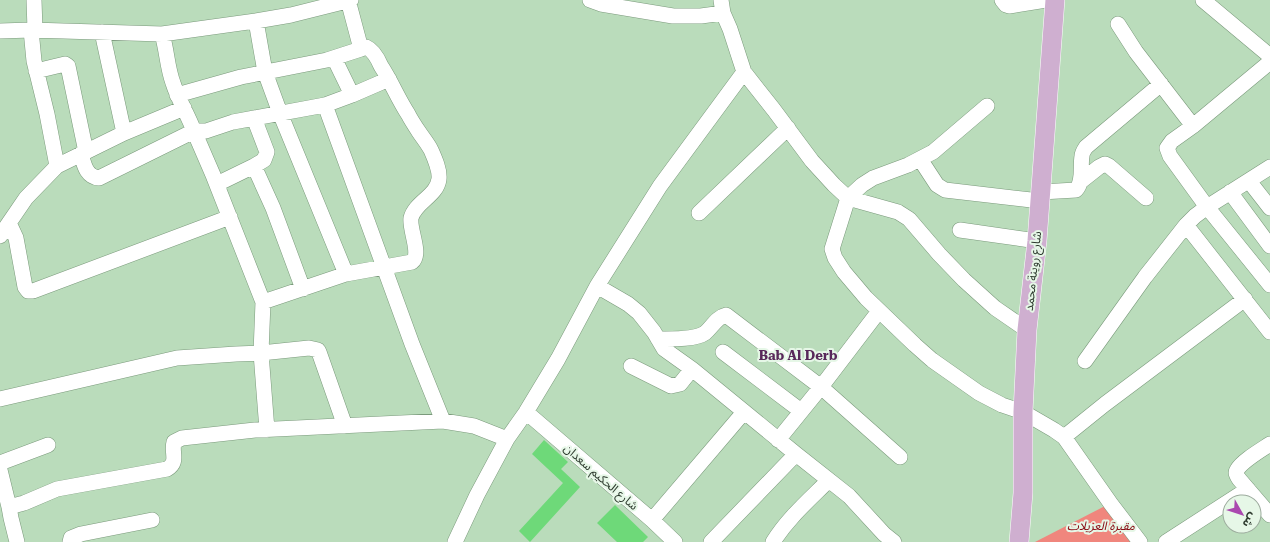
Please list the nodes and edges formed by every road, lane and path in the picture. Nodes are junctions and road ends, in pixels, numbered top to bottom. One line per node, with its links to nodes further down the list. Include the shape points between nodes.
1 (34, 0): 11 (street)
2 (590, 0): 8 (street, via 673,16 701,16)
3 (1002, 0): 4 (street, via 1009,6)
4 (1046, 0)
5 (1055, 0): 44 (main road, شارع روينة محمد)
6 (1203, 0): 16 (street)
7 (349, 1): 9 (street); 15 (street)
8 (722, 7): 21 (street)
9 (256, 21): 14 (street); 20 (street)
10 (1118, 24): 23 (street)
11 (33, 30): 12 (street); 13 (street); 19 (street)
12 (0, 31)
13 (102, 32): 14 (street); 34 (street)
14 (162, 34): 24 (street, via 168,67)
15 (362, 49): 17 (street); 22 (street, via 369,48)
16 (1270, 56)
17 (334, 58): 20 (street); 25 (street)
18 (1270, 62): 31 (street)
19 (36, 71): 35 (street, via 65,64 68,66); 37 (street)
20 (265, 72): 24 (street); 29 (street)
21 (744, 72): 32 (street); 60 (street, via 660,186)
22 (389, 79): 25 (street); 57 (street, via 406,112 430,148 440,178 435,189 414,211 411,219 415,259 412,262)
23 (1161, 84): 31 (street); 41 (street, via 1086,147 1082,156)
24 (177, 95): 28 (street)
25 (352, 95): 26 (street)
26 (325, 105): 29 (street); 57 (street)
27 (987, 106): 36 (street, via 933,152)
28 (184, 108): 33 (street); 34 (street)
29 (280, 113): 30 (street); 58 (street)
30 (254, 118): 33 (street, via 206,131); 38 (street, via 267,152 264,160)
31 (1193, 126): 47 (street, via 1172,141 1167,148 1170,156)
32 (788, 128): 45 (street, via 812,161); 49 (street)
33 (194, 131): 35 (street, via 98,178 92,177 86,170); 42 (street)
34 (124, 133): 35 (street)
35 (83, 153): 37 (street)
36 (920, 159): 44 (street, via 937,185 945,190); 45 (street, via 873,178)
37 (57, 166): 51 (street, via 26,198)
38 (254, 166): 42 (street); 61 (street)
39 (1270, 167): 40 (street)
40 (1249, 181): 43 (street); 48 (street)
41 (1080, 182): 44 (street, via 1074,191); 46 (street, via 1105,164)
42 (217, 184): 50 (street)
43 (1230, 192): 47 (street); 56 (street)
44 (1040, 196): 55 (main road, شارع روينة محمد)
45 (848, 198): 64 (street, via 832,249 844,272); 66 (street, via 898,212 909,219 964,280 995,308)
46 (1146, 198)
47 (1207, 207): 52 (street); 59 (street)
48 (1270, 208)
49 (699, 213)
50 (230, 217): 51 (street, via 33,291 25,287 16,238); 63 (street)
51 (9, 223): 54 (street)
52 (1186, 225): 62 (street); 71 (street)
53 (960, 230): 55 (street)
54 (0, 236)
55 (1037, 241): 66 (main road, شارع روينة محمد)
56 (1270, 246)
57 (384, 267): 58 (street); 80 (street)
58 (346, 274): 61 (street)
59 (1270, 285)
60 (597, 286): 68 (street, via 639,313); 77 (street)
61 (303, 288): 63 (street)
62 (1245, 299): 65 (street); 83 (street)
63 (263, 302): 70 (street)
64 (879, 311): 74 (street); 79 (street, via 926,355 960,380 1002,405)
65 (1265, 315): 67 (street)
66 (1027, 330): 79 (main road, شارع روينة محمد)
67 (1270, 332)
68 (658, 339): 73 (street, via 664,349); 74 (street, via 700,336 726,314)
69 (723, 352): 76 (street)
70 (261, 353): 75 (street, via 177,358); 81 (street, via 310,348 318,350); 82 (street)
71 (1085, 361)
72 (631, 366): 73 (street, via 672,386 680,384)
73 (692, 369): 78 (street)
74 (821, 387): 76 (street); 89 (street)
75 (0, 399)
76 (801, 411): 85 (street)
77 (526, 412): 84 (street); 97 (street, شارع الحكيم سعدان)
78 (744, 412): 85 (street); 97 (street)
79 (1023, 412): 83 (street); 105 (main road, شارع روينة محمد, via 1024,493)
80 (443, 420): 81 (street); 84 (street, via 474,426)
81 (345, 426): 82 (street)
82 (267, 430): 94 (street, via 182,438 174,442 175,460 167,469 57,489)
83 (1064, 437): 106 (street)
84 (508, 439): 100 (street)
85 (778, 440): 88 (street)
86 (48, 444): 90 (street)
87 (1270, 444): 93 (street, via 1237,469 1236,475)
88 (796, 454): 92 (street); 102 (street)
89 (900, 457)
90 (0, 463)
91 (0, 470): 94 (street)
92 (829, 480): 103 (street, via 794,514); 104 (street, via 849,496)
93 (1248, 489): 95 (street); 107 (street)
94 (9, 507): 98 (street)
95 (1270, 515)
96 (152, 520): 99 (street, via 82,534 70,538)
97 (652, 520): 101 (street, شارع الحكيم سعدان)
98 (17, 542)
99 (70, 542)
100 (454, 542)
101 (675, 542)
102 (711, 542)
103 (773, 542)
104 (894, 542)
105 (1019, 542)
106 (1140, 542)
107 (1166, 542)

